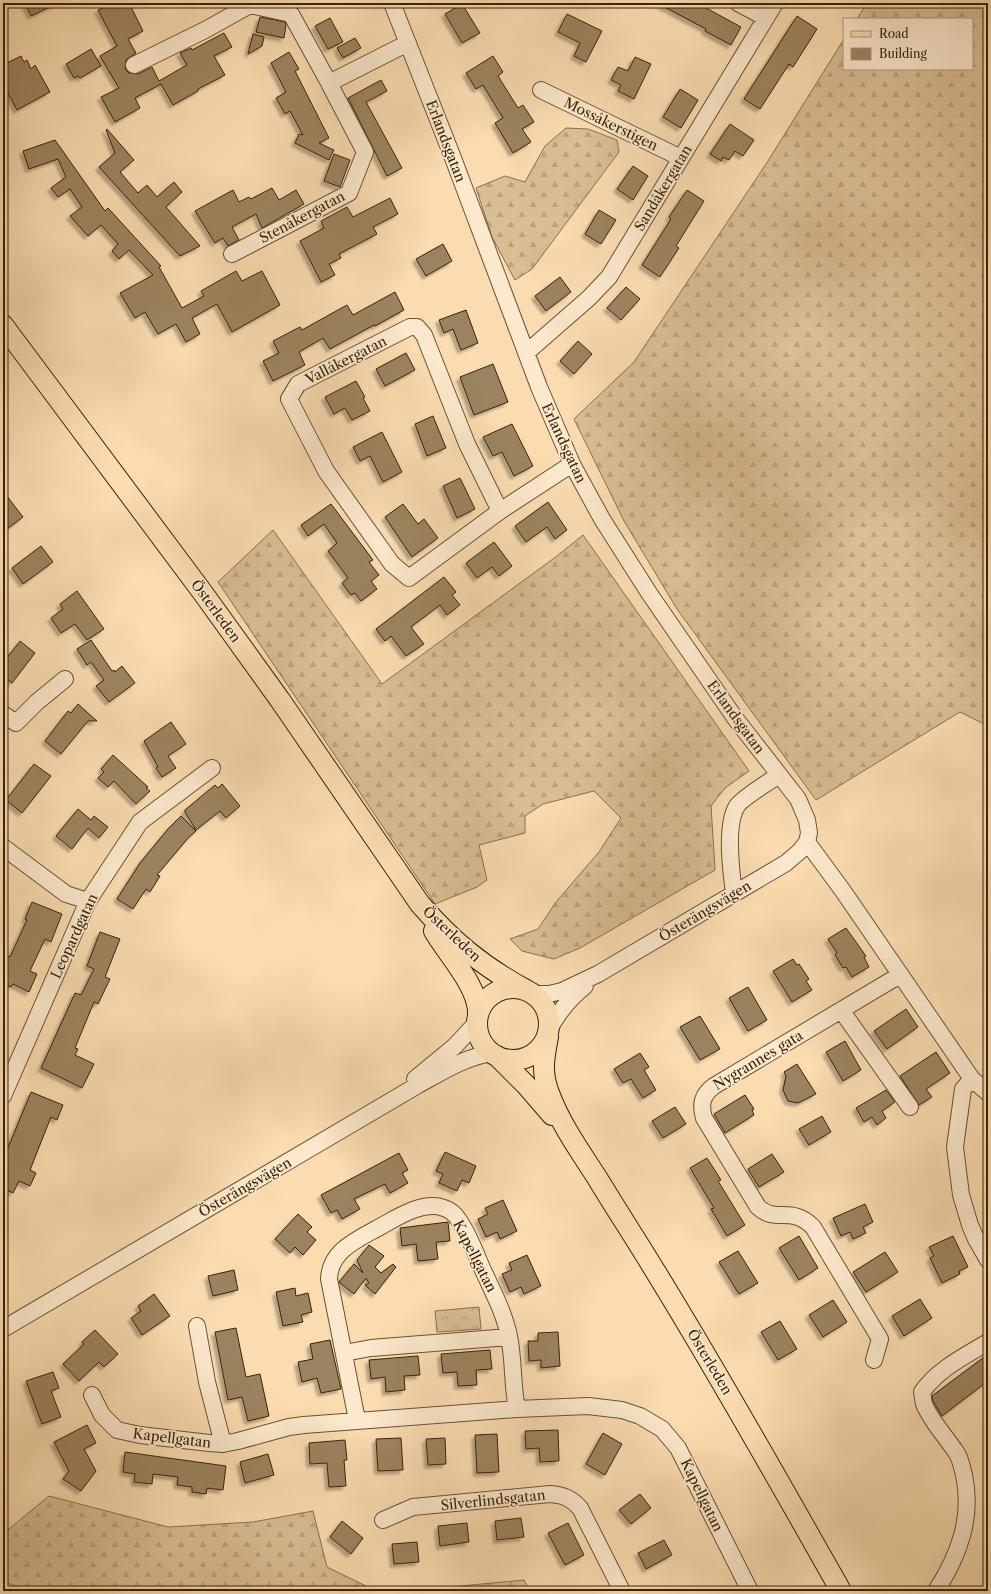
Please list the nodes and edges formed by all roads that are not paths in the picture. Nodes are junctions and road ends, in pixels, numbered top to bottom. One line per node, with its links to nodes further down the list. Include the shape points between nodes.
1 (392, 3): 5 (street, Erlandsgatan)
2 (738, 3): 4 (street)
3 (774, 3): 4 (street, Sandåkergatan)
4 (766, 18): 9 (street, Sandåkergatan)
5 (408, 43): 7 (street); 12 (street, Erlandsgatan)
6 (134, 65): 7 (street, Stenåkergatan, via 205,30 250,4 291,14)
7 (329, 83): 10 (street, Stenåkergatan, via 365,152 349,193)
8 (541, 90): 9 (street, Mossåkerstigen)
9 (681, 158): 12 (street, Sandåkergatan, via 609,277)
10 (232, 254)
11 (3, 325): 23 (main road, Österleden, via 204,593)
12 (526, 353): 13 (street, Erlandsgatan)
13 (572, 464): 14 (street, Vallåkergatan); 18 (street, Erlandsgatan, via 602,519 649,593 735,718)
14 (500, 511): 14 (street, Vallåkergatan, via 410,578 392,564 326,470 289,399 298,384 410,327 417,327 424,335 467,444)
15 (65, 679): 16 (street, via 16,723)
16 (3, 714)
17 (212, 768): 22 (street, Leopardgatan, via 140,822)
18 (779, 775): 19 (street, Erlandsgatan, via 798,800 807,820 809,832); 21 (street, via 738,804 731,818)
19 (806, 842): 21 (street, Österängsvägen, via 786,863); 25 (street)
20 (3, 847): 22 (street, via 66,894)
21 (734, 893): 24 (street, Österängsvägen)
22 (88, 901): 33 (street, Leopardgatan)
23 (420, 904): 26 (main road, Österleden, via 466,952); 28 (main road, Österleden, via 444,947 471,987 478,1005)
24 (598, 974): 26 (street, Österängsvägen, via 562,991 549,994); 29 (street, Österängsvägen, via 565,1004)
25 (900, 975): 27 (street, Nygrannes gata); 31 (street)
26 (530, 992): 28 (main road, via 513,988 500,990 484,1002); 29 (main road, Österleden, via 542,1002 548,1012)
27 (841, 1010): 34 (street); 43 (street, Nygrannes gata, via 714,1086 707,1091 701,1106 704,1118 758,1207 770,1215 793,1215 802,1218 813,1227 880,1339)
28 (478, 1018): 30 (main road, Österleden, via 478,1032 482,1042); 37 (street, Österängsvägen, via 455,1046 415,1078)
29 (548, 1034): 30 (main road, via 540,1049 530,1057 512,1060); 35 (main road, Österleden, via 543,1063 545,1081 555,1108)
30 (494, 1055): 35 (main road, Österleden, via 530,1089); 39 (street, Österängsvägen, via 479,1055 464,1060 418,1085)
31 (972, 1079): 32 (street); 36 (street, via 963,1089 955,1147 961,1195 970,1225)
32 (988, 1093)
33 (3, 1096)
34 (910, 1107)
35 (571, 1138): 51 (main road, Österleden, via 702,1348)
36 (988, 1260)
37 (3, 1320)
38 (197, 1326): 47 (street, Kapellgatan, via 207,1382)
39 (3, 1329)
40 (509, 1337): 42 (street, via 371,1348); 42 (street, Kapellgatan, via 492,1289 458,1218 444,1208 425,1207 360,1238 336,1257 330,1279); 45 (street, Kapellgatan)
41 (988, 1342): 52 (street, via 940,1373 922,1392 924,1404 958,1454 967,1500 962,1539 953,1562)
42 (344, 1353): 46 (street, Kapellgatan)
43 (874, 1360)
44 (92, 1395): 47 (street, Kapellgatan, via 102,1415 117,1430)
45 (517, 1409): 46 (street, Kapellgatan); 50 (street, Kapellgatan, via 604,1407 640,1416 662,1429 682,1454)
46 (357, 1420): 47 (street, Kapellgatan, via 289,1427)
47 (223, 1444)
48 (383, 1520): 49 (street, Silverlindsgatan, via 413,1507 550,1494 566,1496 580,1508)
49 (622, 1591)
50 (750, 1591)
51 (841, 1591)
52 (936, 1591)

